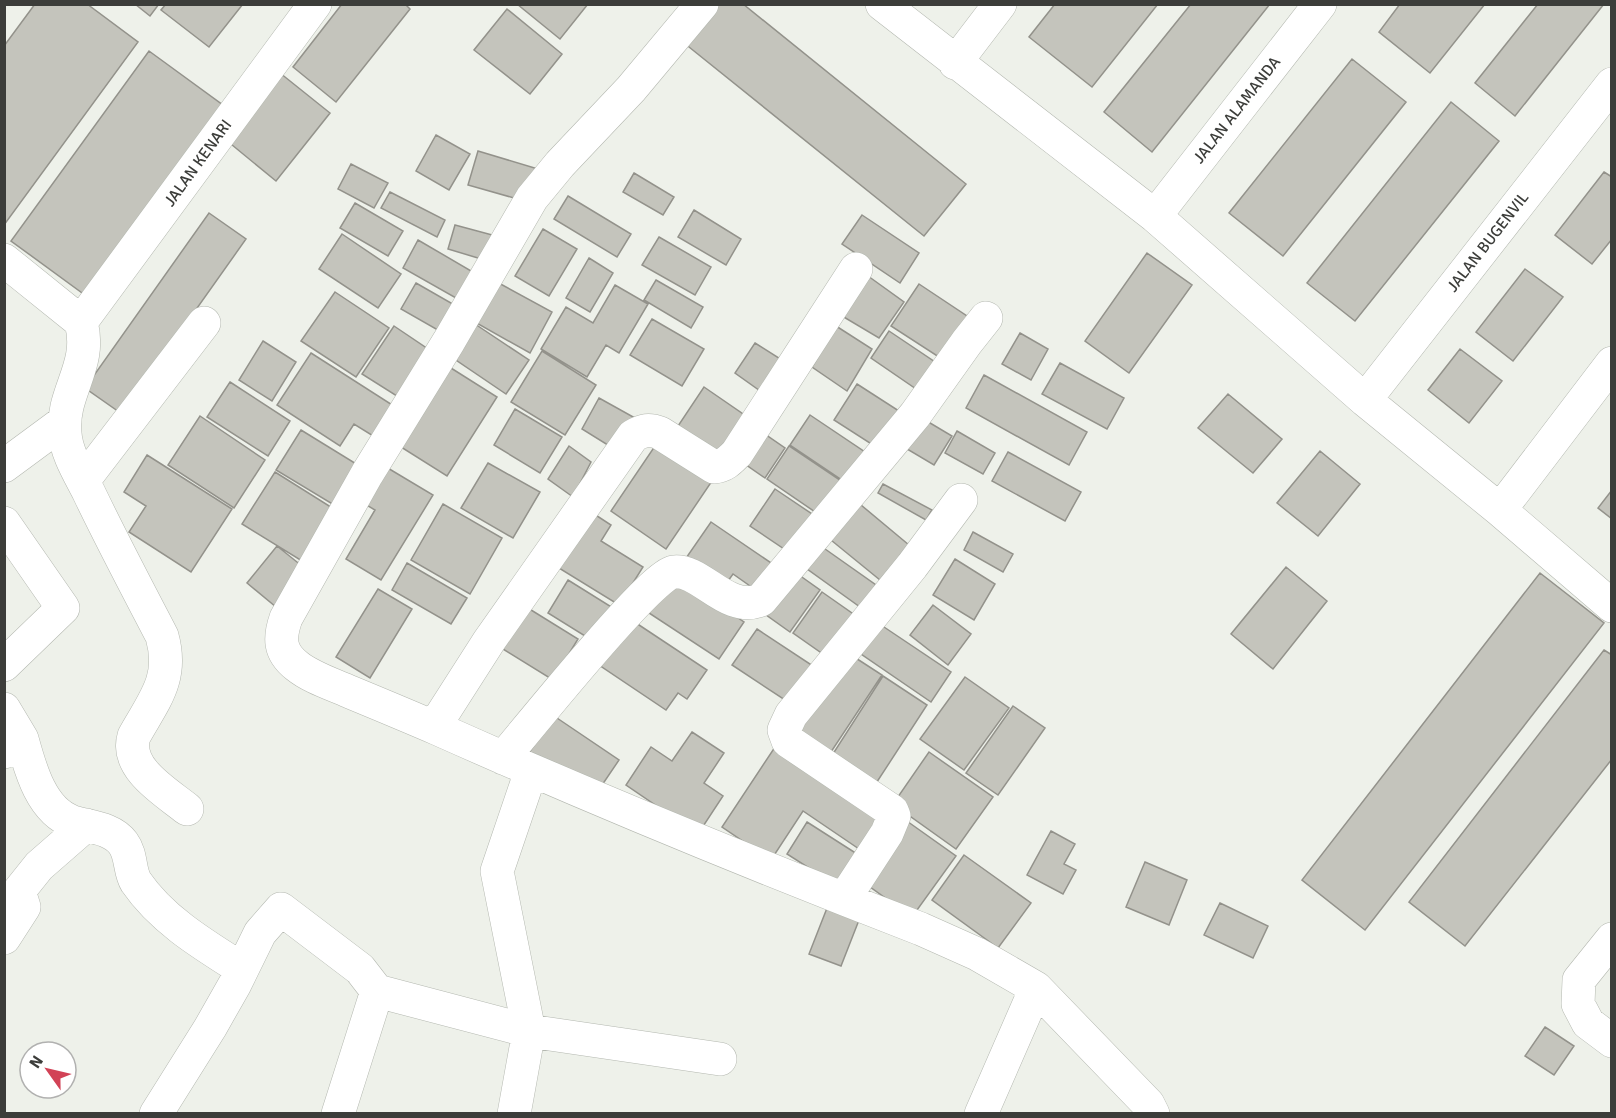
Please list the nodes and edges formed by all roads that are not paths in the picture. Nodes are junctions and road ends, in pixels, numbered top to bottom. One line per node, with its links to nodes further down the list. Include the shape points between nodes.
1 (315, 4): 12 (street, JALAN KENARI)
2 (702, 4): 25 (street, via 532,198 286,618 281,646 297,666)
3 (882, 4): 6 (street)
4 (1000, 4): 6 (street)
5 (1320, 4): 8 (street, JALAN ALAMANDA)
6 (955, 63): 8 (street)
7 (1611, 84): 15 (street, JALAN BUGENVIL)
8 (1155, 216): 15 (street)
9 (4, 260): 12 (street)
10 (856, 269): 25 (street, via 729,461 721,467 714,467 660,433 650,430 633,436 489,641)
11 (986, 318): 27 (street, via 915,415 761,600 738,603 681,572 669,572 600,643)
12 (81, 322): 16 (street, via 84,354)
13 (204, 323): 18 (street)
14 (1611, 363): 20 (street)
15 (1365, 400): 20 (street)
16 (65, 422): 17 (street); 18 (street, via 65,435)
17 (4, 466)
18 (83, 481): 28 (street, via 162,636 166,652 164,681 134,736 133,754 150,779)
19 (961, 500): 30 (street, via 791,715 784,730 788,741 894,816 887,834)
20 (1500, 510): 22 (street)
21 (4, 523): 23 (street, via 63,608)
22 (1611, 606)
23 (4, 665)
24 (4, 709): 26 (street)
25 (435, 727): 27 (street)
26 (13, 746): 29 (street, via 50,805 71,821)
27 (517, 765): 30 (street); 36 (street, via 497,871)
28 (187, 809)
29 (86, 825): 31 (street, via 39,866 19,891 24,907); 33 (street, via 100,828 122,842 134,880 155,905 201,944)
30 (844, 900): 34 (street, via 977,954)
31 (4, 938)
32 (1611, 939): 37 (street, via 1579,980 1578,1004 1588,1023)
33 (242, 969): 35 (street, via 260,933 281,909 360,969); 40 (street)
34 (1036, 988): 39 (street); 43 (street)
35 (378, 991): 36 (street); 41 (street)
36 (529, 1031): 38 (street); 42 (street)
37 (1611, 1041)
38 (720, 1059)
39 (1148, 1110)
40 (156, 1113)
41 (338, 1113)
42 (514, 1113)
43 (981, 1113)

